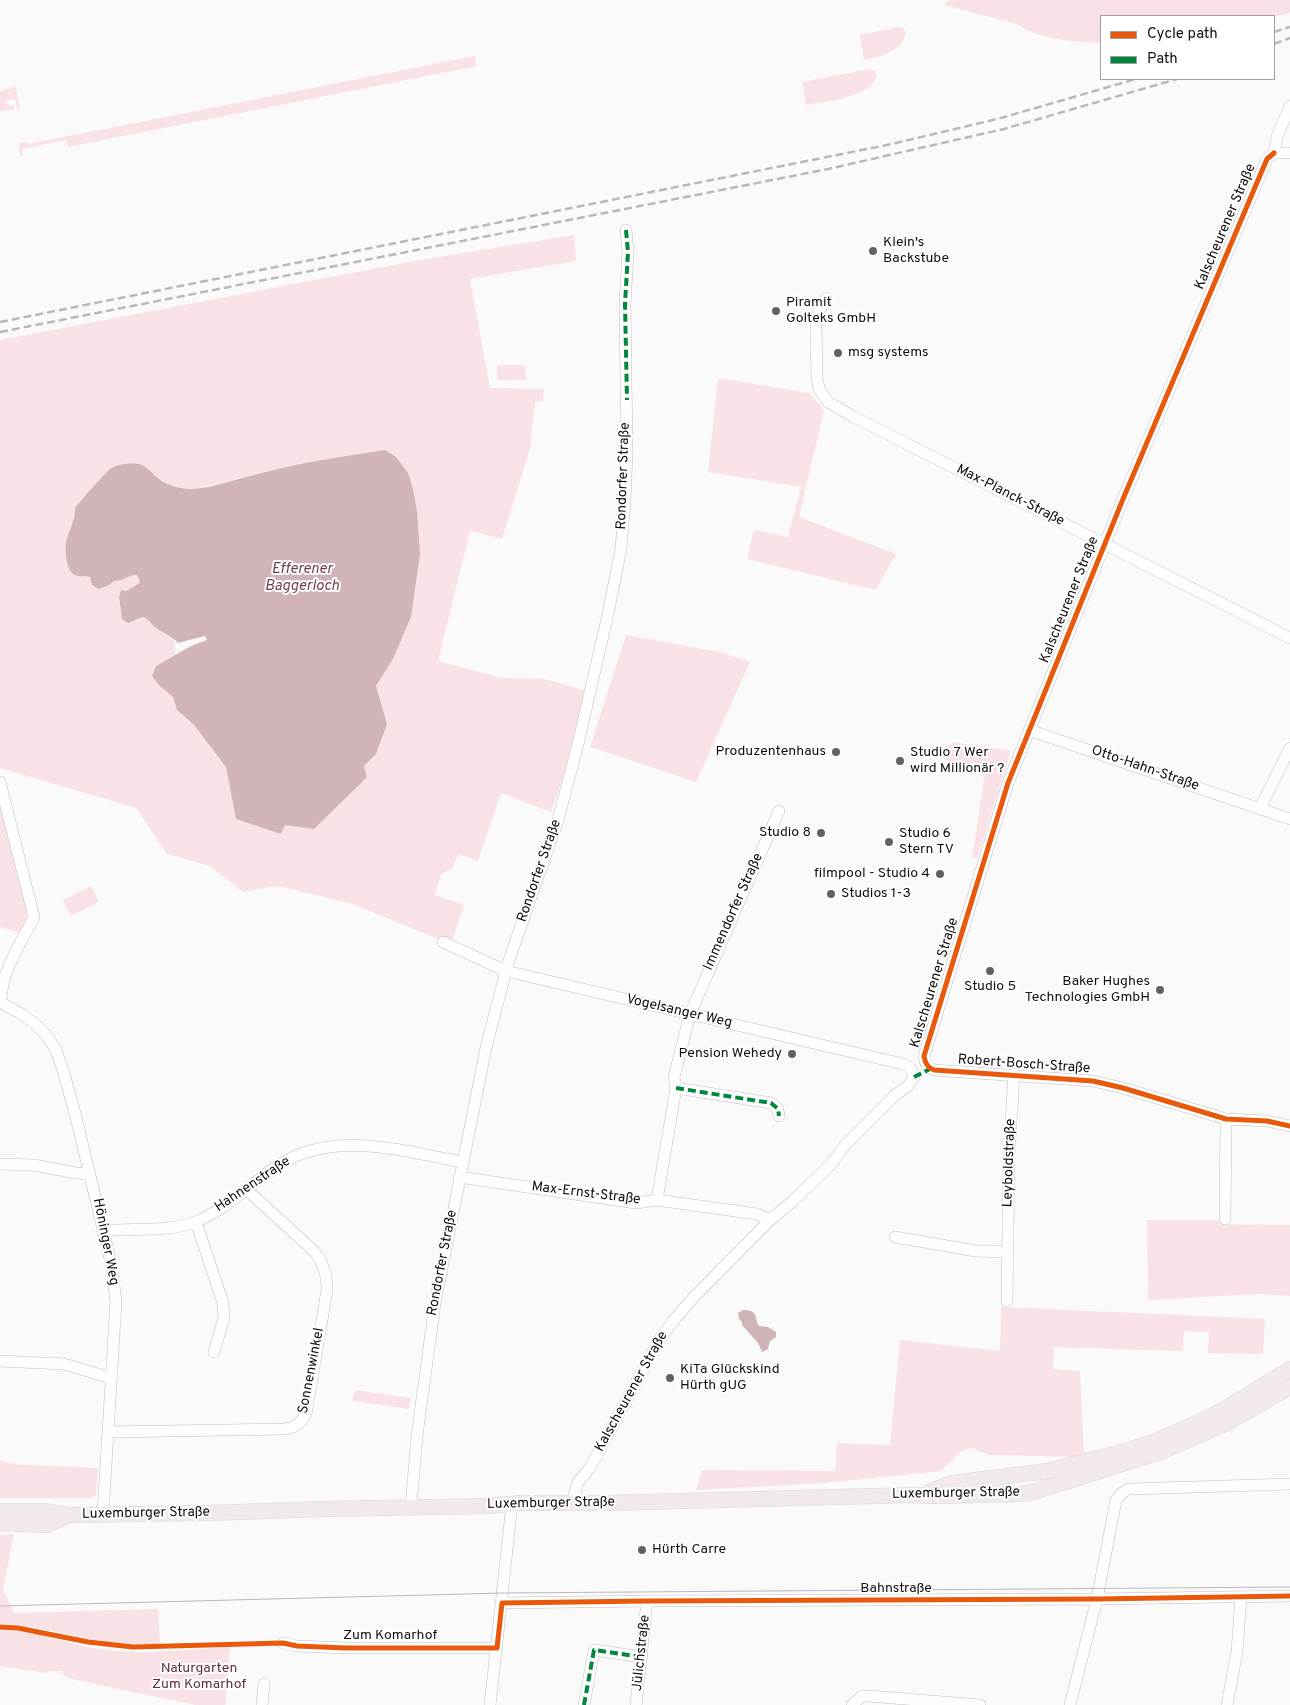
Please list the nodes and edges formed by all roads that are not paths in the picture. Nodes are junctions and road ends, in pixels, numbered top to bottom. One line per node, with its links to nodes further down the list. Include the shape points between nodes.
1 (1290, 106): 2 (street, Kalscheurener Straße)
2 (1274, 153): 3 (street); 6 (street, Kalscheurener Straße, via 1267,159)
3 (1290, 153)
4 (626, 230): 15 (street, Rondorfer Straße, via 627,452 621,548 558,820)
5 (826, 298): 6 (street, Max-Planck-Straße, via 816,326 818,389 828,402)
6 (1106, 544): 7 (street, Max-Planck-Straße); 8 (street, Kalscheurener Straße)
7 (1290, 638)
8 (1029, 730): 11 (street, Otto-Hahn-Straße); 18 (street, Kalscheurener Straße, via 1008,783 925,1051 925,1061)
9 (1290, 748): 11 (street)
10 (0, 782): 16 (street, Höninger Weg, via 34,917 6,972)
11 (1260, 808): 13 (street, Otto-Hahn-Straße)
12 (779, 811): 17 (street, Immendorfer Straße)
13 (1290, 819)
14 (443, 942): 15 (street, Vogelsanger Weg)
15 (506, 972): 17 (street, Vogelsanger Weg); 25 (street, Rondorfer Straße, via 490,1029)
16 (1, 1002): 27 (street, Höninger Weg, via 35,1024 56,1050)
17 (690, 1014): 20 (street, Vogelsanger Weg, via 903,1064 910,1067); 21 (street, Immendorfer Straße, via 674,1077)
18 (930, 1069): 19 (street, Robert-Bosch-Straße)
19 (1014, 1074): 23 (street, Robert-Bosch-Straße, via 1104,1083); 36 (street, Leyboldstraße)
20 (914, 1077): 32 (street, Kalscheurener Straße, via 793,1202)
21 (676, 1088): 22 (street, via 771,1103 778,1109); 30 (street, Immendorfer Straße)
22 (779, 1116)
23 (1226, 1119): 24 (street, Robert-Bosch-Straße); 31 (street)
24 (1290, 1126)
25 (462, 1162): 28 (street, Rondorfer Straße); 29 (street, Hahnenstraße, via 371,1146 329,1146 310,1150 278,1165)
26 (0, 1164): 27 (street, via 34,1165)
27 (90, 1174): 34 (street, Höninger Weg)
28 (460, 1177): 30 (street, Max-Ernst-Straße, via 636,1203); 48 (street, Rondorfer Straße, via 435,1303)
29 (246, 1189): 33 (street, Hahnenstraße); 43 (street, Sonnenwinkel, via 315,1252 327,1277 306,1414 291,1428)
30 (657, 1200): 32 (street, Max-Ernst-Straße, via 758,1214)
31 (1225, 1219)
32 (770, 1220): 46 (street, Kalscheurener Straße, via 694,1297 663,1334 589,1469 580,1478)
33 (196, 1222): 34 (street, Hahnenstraße, via 174,1227); 38 (street, via 223,1303 224,1318)
34 (104, 1231): 41 (street, Höninger Weg, via 116,1301)
35 (895, 1237): 36 (street, via 976,1251)
36 (1008, 1252): 37 (street, Leyboldstraße)
37 (1007, 1301)
38 (214, 1352)
39 (0, 1360): 41 (street, via 64,1364)
40 (1290, 1369): 45 (main road, via 1226,1408 1153,1442 1047,1471 958,1482)
41 (111, 1378): 43 (street, Höninger Weg)
42 (1290, 1387): 45 (main road, Luxemburger Straße, via 1225,1424 1162,1451 1033,1492)
43 (108, 1432): 50 (street, Höninger Weg)
44 (1290, 1484): 55 (street, via 1127,1489 1116,1500)
45 (918, 1495): 46 (main road, Luxemburger Straße)
46 (572, 1502): 47 (main road, Luxemburger Straße)
47 (511, 1503): 48 (main road, Luxemburger Straße); 57 (street)
48 (411, 1507): 50 (main road, Luxemburger Straße)
49 (0, 1511): 51 (main road, Luxemburger Straße)
50 (104, 1514): 51 (main road, Luxemburger Straße)
51 (69, 1515): 52 (main road, Luxemburger Straße, via 47,1524)
52 (0, 1523)
53 (1290, 1596): 54 (street, Bahnstraße)
54 (1241, 1597): 55 (street, Bahnstraße); 69 (street, via 1237,1652)
55 (1097, 1599): 56 (street, Bahnstraße); 68 (street)
56 (647, 1601): 57 (street, Bahnstraße); 60 (street, Jülichstraße)
57 (502, 1603): 59 (street)
58 (283, 1643): 59 (street, Zum Komarhof, via 346,1648)
59 (496, 1648): 63 (street)
60 (642, 1657): 64 (street, via 594,1650); 65 (street, Jülichstraße)
61 (264, 1684): 62 (street)
62 (262, 1705)
63 (490, 1705)
64 (584, 1705)
65 (636, 1705)
66 (852, 1705): 67 (street, via 862,1696 868,1696)
67 (980, 1705)
68 (1070, 1705)
69 (1227, 1705)

